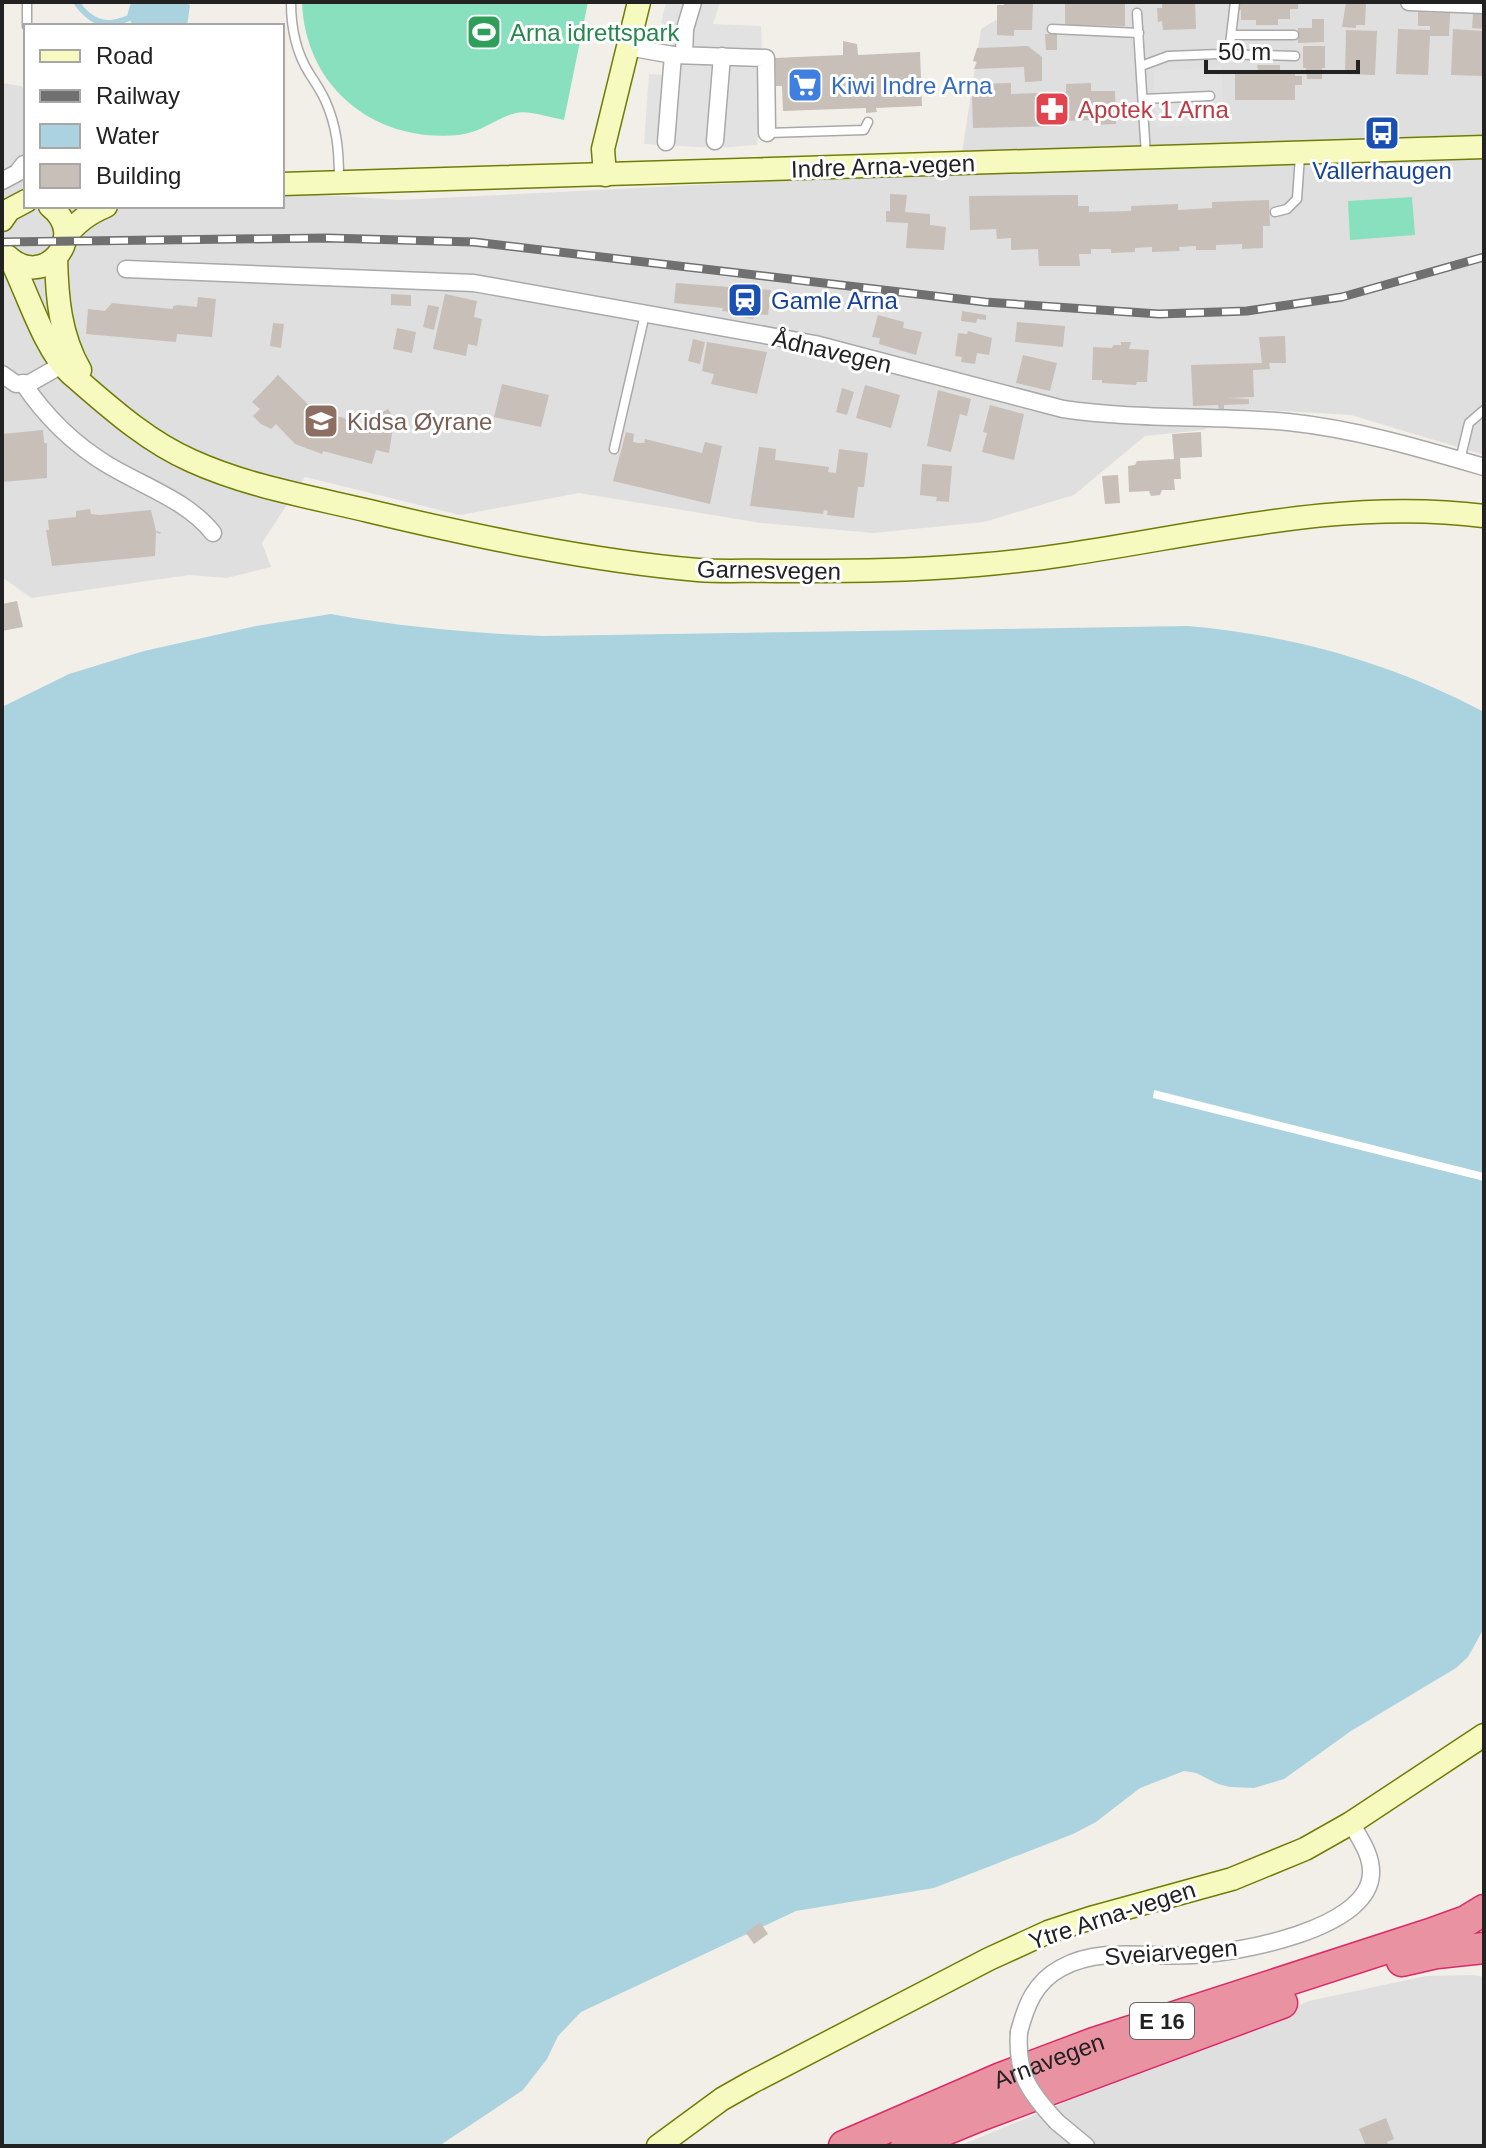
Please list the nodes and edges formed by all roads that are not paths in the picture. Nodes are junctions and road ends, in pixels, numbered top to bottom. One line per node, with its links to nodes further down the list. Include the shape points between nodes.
1 (27, 2): 9 (lane)
2 (291, 2): 32 (lane, via 302,60 333,119)
3 (639, 2): 14 (main road)
4 (693, 2): 16 (street)
5 (1235, 2): 12 (lane)
6 (1409, 2): 7 (street)
7 (1484, 5)
8 (1137, 13): 11 (lane)
9 (27, 24)
10 (1052, 29): 11 (lane)
11 (1139, 33): 19 (lane)
12 (1232, 35): 13 (lane); 15 (lane)
13 (1294, 35)
14 (628, 47): 16 (street); 30 (main road, via 603,149)
15 (1219, 54): 18 (lane); 19 (lane, via 1168,56)
16 (678, 55): 17 (street); 25 (street)
17 (722, 56): 23 (street, via 766,58); 24 (street)
18 (1295, 56)
19 (1141, 66): 21 (lane)
20 (1210, 96): 21 (lane)
21 (1143, 99): 28 (lane)
22 (868, 122): 23 (lane, via 864,130)
23 (767, 133)
24 (715, 141)
25 (666, 142)
26 (1484, 147): 27 (main road, Indre Arna-vegen)
27 (1300, 152): 28 (main road, Indre Arna-vegen); 36 (lane, via 1297,199)
28 (1146, 157): 30 (main road, Indre Arna-vegen)
29 (24, 162): 31 (street)
30 (605, 175): 32 (main road, Indre Arna-vegen)
31 (2, 181)
32 (340, 182): 33 (main road, Indre Arna-vegen)
33 (284, 184)
34 (52, 208): 37 (main road, via 61,217)
35 (102, 208): 37 (main road, via 73,227)
36 (1275, 212)
37 (61, 248): 38 (main road, via 46,265 34,268); 41 (main road, Garnesvegen, via 59,311)
38 (6, 254): 41 (main road, Garnesvegen, via 40,327)
39 (126, 269): 40 (street, Ådnavegen, via 474,283)
40 (646, 314): 45 (lane); 46 (street, Ådnavegen, via 815,344 1063,409 1288,422 1350,431)
41 (68, 361): 43 (street); 48 (main road, Garnesvegen, via 142,433 191,461 235,477 527,545 699,570 980,565 1307,517 1375,511)
42 (2, 374): 43 (street)
43 (23, 383): 49 (street, via 89,453 185,509)
44 (1484, 410): 46 (lane, via 1469,423)
45 (614, 449)
46 (1460, 460): 47 (street, Ådnavegen)
47 (1484, 467)
48 (1484, 516)
49 (213, 533)
50 (1484, 1735): 51 (main road, Ytre Arna-vegen)
51 (1351, 1823): 54 (main road, Ytre Arna-vegen, via 1232,1879 1029,1940 752,2082); 57 (street, Sveiarvegen, bridge, via 1368,1854 1371,1874 1366,1892 1341,1917 1222,1952 1104,1955 1064,1966 1042,1982 1019,2032 1022,2075 1038,2101)
52 (1484, 1910): 55 (highway, Arnavegen / E 16, via 1430,1934 1094,2043)
53 (1484, 1948): 56 (highway, Arnavegen / E 16, via 1392,1963)
54 (658, 2146)
55 (844, 2146)
56 (906, 2146)
57 (1086, 2146)

